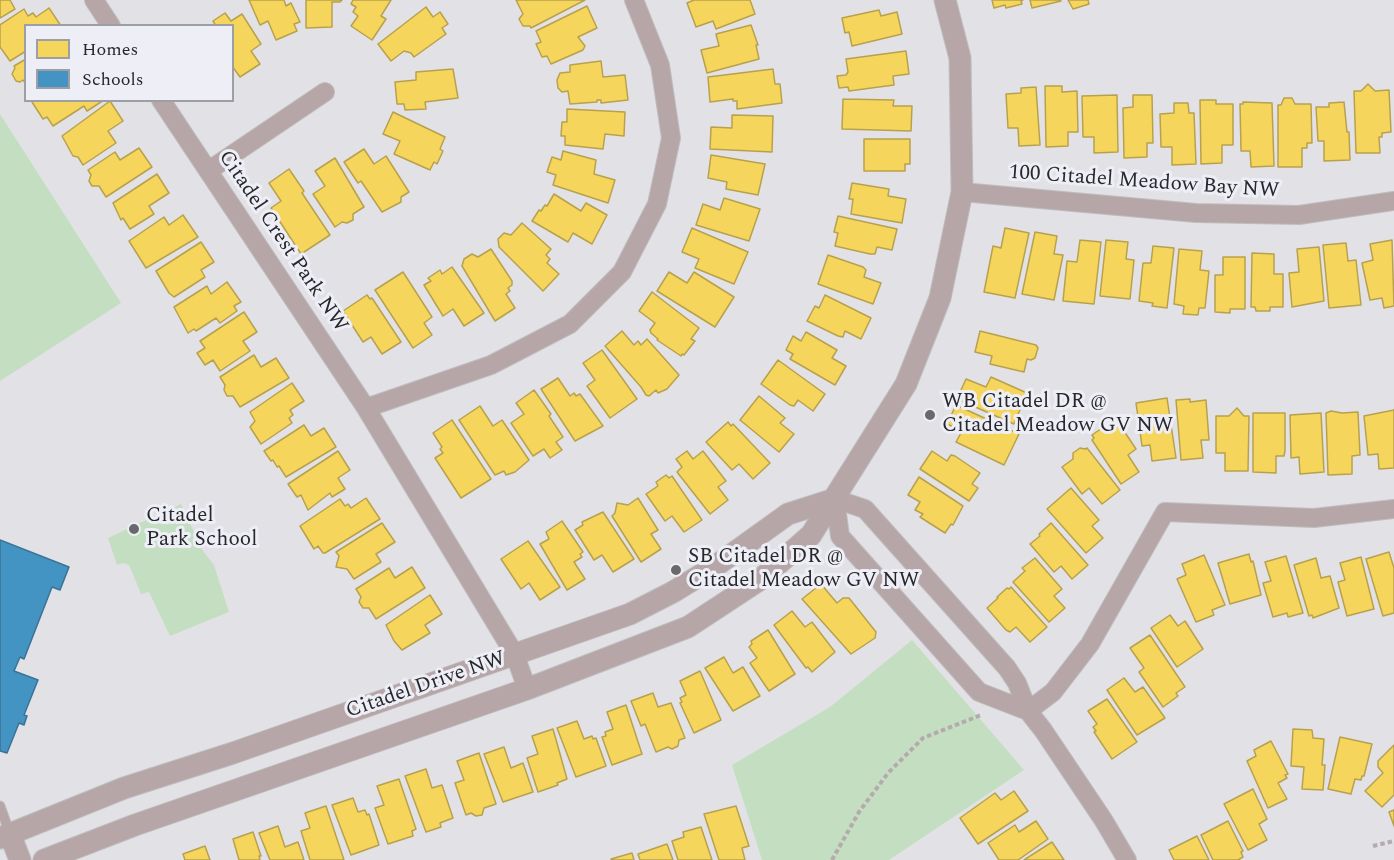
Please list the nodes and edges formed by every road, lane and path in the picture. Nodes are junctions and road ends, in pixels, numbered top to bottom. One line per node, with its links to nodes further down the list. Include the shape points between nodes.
1 (94, 0): 4 (street)
2 (634, 0): 10 (street, via 660,65 671,138 657,204 622,272 570,324 491,365)
3 (945, 0): 8 (street, Citadel Drive NW, via 960,58)
4 (110, 24)
5 (325, 92): 7 (street)
6 (162, 102): 7 (street, Citadel Crest Park NW)
7 (208, 171): 10 (street, Citadel Crest Park NW)
8 (962, 192): 9 (street, 100 Citadel Meadow Bay NW, via 1196,213 1299,215); 11 (street, Citadel Drive NW, via 940,298 906,384)
9 (1394, 201)
10 (366, 408): 13 (street, Citadel Crest Park NW)
11 (835, 499): 13 (street, Citadel Drive NW, via 788,514 717,565 630,614); 14 (street, Citadel Drive NW, via 812,535 760,579 688,627); 15 (street, via 865,509 1007,668); 15 (street, via 840,536 979,692)
12 (1394, 509): 15 (street, via 1314,518 1165,512 1090,644 1053,692)
13 (515, 655): 14 (street, Citadel Crest Park NW); 17 (street, Citadel Drive NW)
14 (527, 689): 18 (street, Citadel Drive NW)
15 (1028, 711): 26 (street)
16 (981, 715): 25 (path, via 923,738 888,773 859,812)
17 (232, 753): 18 (street); 20 (street, Citadel Drive NW, via 124,788)
18 (243, 786): 24 (street, Citadel Drive NW)
19 (0, 806): 20 (lane)
20 (5, 836): 23 (street)
21 (1394, 841): 22 (path)
22 (1373, 846)
23 (20, 860)
24 (44, 860)
25 (832, 860)
26 (1127, 860)

